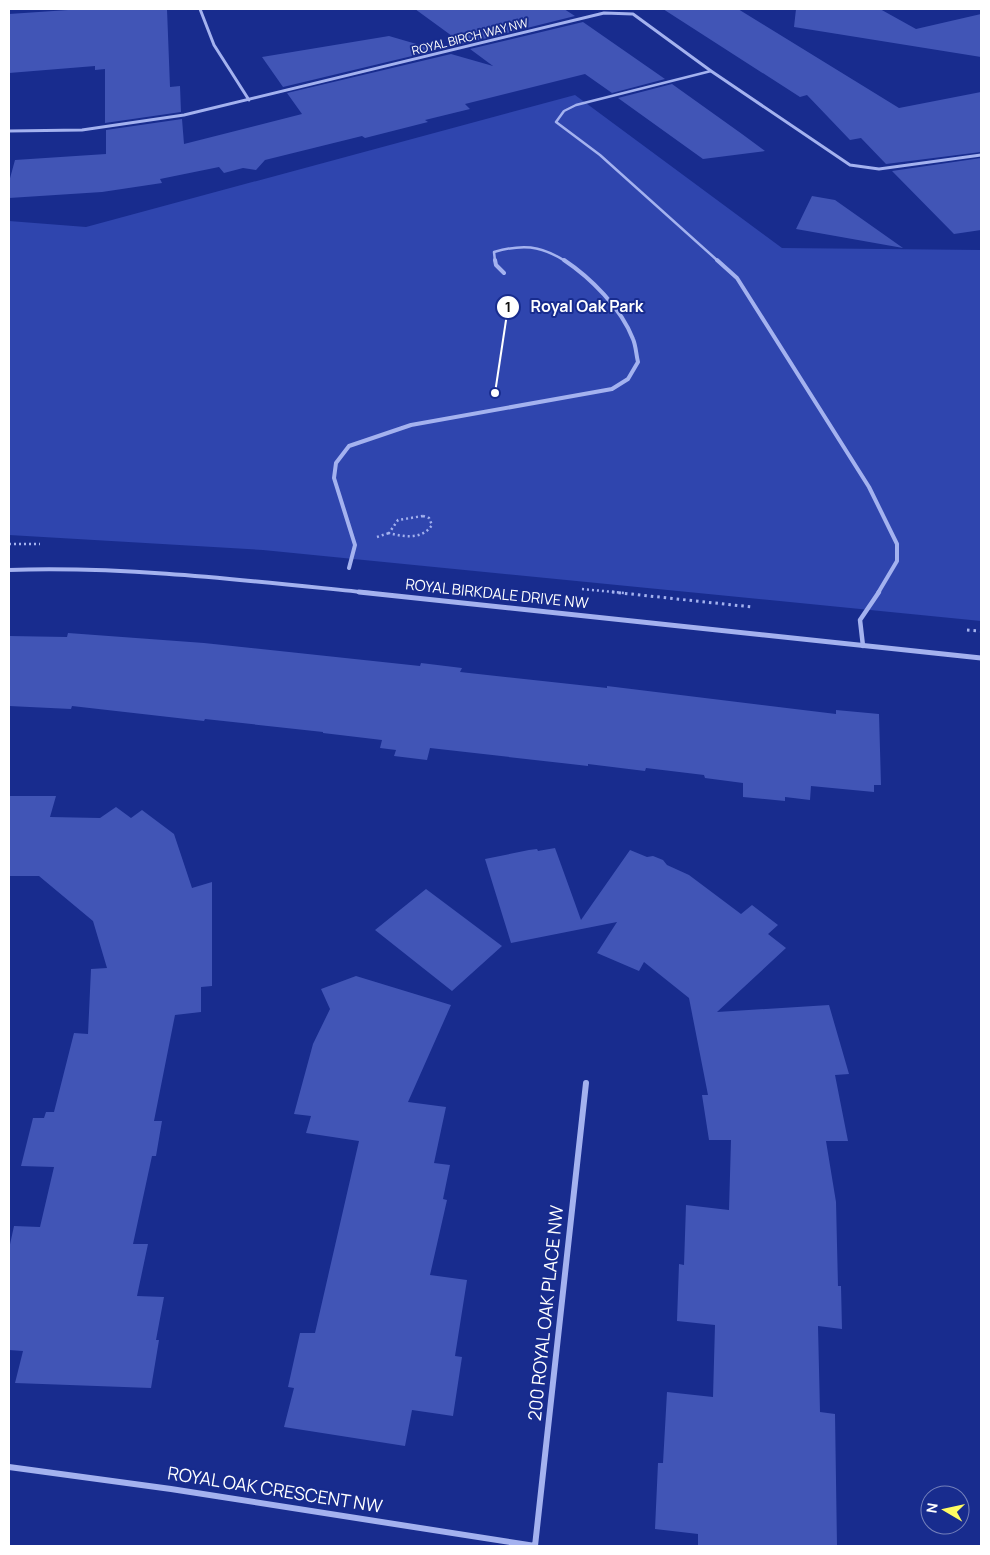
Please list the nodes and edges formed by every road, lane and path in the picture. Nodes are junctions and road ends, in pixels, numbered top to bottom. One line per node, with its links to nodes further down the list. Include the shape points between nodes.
1 (200, 9): 3 (street, via 220,58)
2 (711, 72): 3 (street, ROYAL BIRCH WAY NW, via 633,14 604,13); 5 (street, ROYAL BIRCH WAY NW, via 850,165 879,170); 11 (street, via 576,105 564,110 556,122 600,155 738,278 869,488 897,544 897,561 890,577 860,620)
3 (249, 100): 4 (street, ROYAL BIRCH WAY NW, via 82,130)
4 (9, 131)
5 (981, 154)
6 (504, 273): 8 (street, via 496,265 494,252 506,246 540,248 576,268 611,306 633,338 638,362 628,379 612,389 411,425 350,446 336,463 334,478)
7 (389, 533): 7 (path, via 398,520 426,516 432,523 426,532 412,537); 8 (path)
8 (355, 545): 9 (street)
9 (350, 568)
10 (9, 570): 11 (street, ROYAL BIRKDALE DRIVE NW, via 64,568 234,579)
11 (863, 646): 12 (street, ROYAL BIRKDALE DRIVE NW)
12 (981, 658)
13 (586, 1083): 15 (street, 200 ROYAL OAK PLACE NW)
14 (9, 1467): 15 (street, ROYAL OAK CRESCENT NW)
15 (535, 1546)

